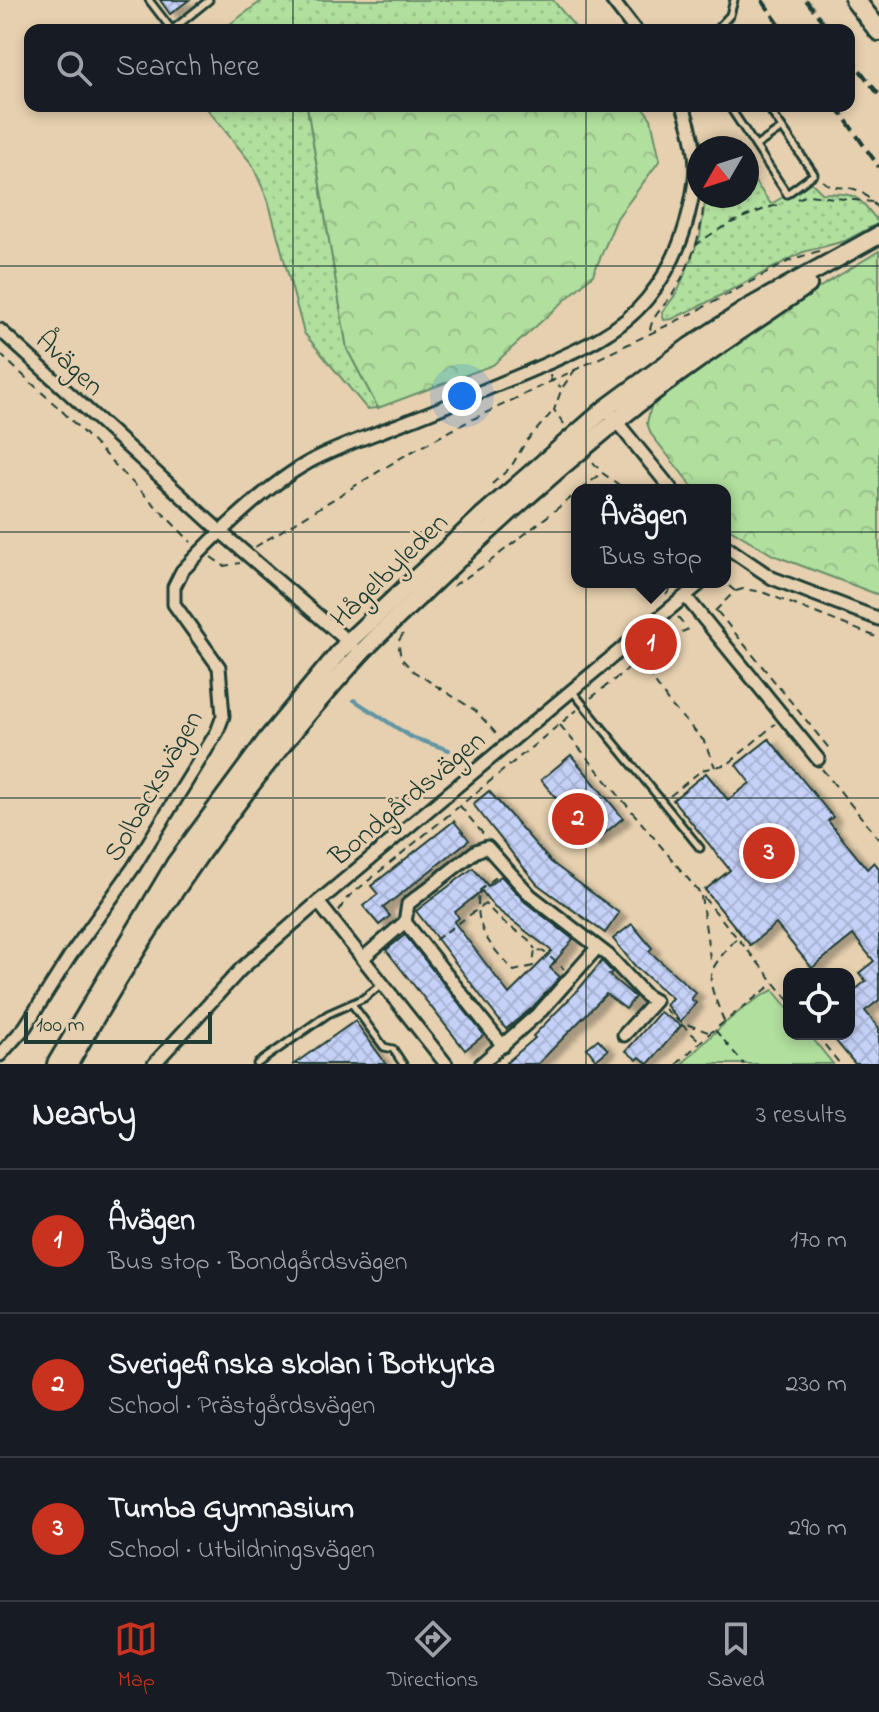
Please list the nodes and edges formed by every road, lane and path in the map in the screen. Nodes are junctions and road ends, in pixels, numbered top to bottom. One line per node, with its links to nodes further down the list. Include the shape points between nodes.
1 (149, 0): 6 (lane)
2 (209, 0): 7 (lane)
3 (612, 0): 8 (street)
4 (734, 0): 9 (lane)
5 (855, 0): 10 (main road)
6 (167, 24)
7 (179, 24)
8 (630, 24)
9 (722, 24)
10 (879, 31)
11 (685, 112): 29 (street, Solbacksvägen, via 698,161 694,194 669,269 628,318)
12 (733, 112): 15 (lane)
13 (771, 112): 14 (lane)
14 (782, 128): 16 (lane); 18 (lane)
15 (749, 136)
16 (759, 144)
17 (759, 151): 18 (lane, via 787,194)
18 (814, 174): 20 (path, via 831,187 862,192)
19 (796, 199): 20 (path, via 808,195)
20 (872, 202): 22 (path)
21 (784, 203): 24 (path, via 740,218)
22 (879, 210)
23 (879, 235): 25 (main road, Hågelbyleden)
24 (695, 246)
25 (869, 247): 34 (main road, Hågelbyleden)
26 (828, 249): 30 (path, via 793,259)
27 (0, 330): 43 (street, Åvägen)
28 (0, 354): 44 (path)
29 (548, 363): 31 (path); 43 (street, Solbacksvägen, via 312,460 267,490)
30 (577, 367): 31 (path); 32 (path)
31 (551, 380): 32 (path); 45 (path, via 404,456)
32 (562, 388): 33 (path)
33 (554, 410): 35 (path); 38 (path)
34 (610, 415): 41 (street); 59 (main road, Hågelbyleden, via 482,516)
35 (566, 429)
36 (589, 458): 37 (path)
37 (601, 472): 39 (path); 40 (path)
38 (492, 484)
39 (588, 484)
40 (618, 484)
41 (667, 484)
42 (571, 498): 47 (path)
43 (222, 533): 44 (street, Solbacksvägen); 45 (street, Åvägen)
44 (202, 553): 45 (path, via 232,566); 101 (street, Solbacksvägen, via 182,571 174,587 174,604 219,667 223,716 217,732 133,868 25,1027)
45 (248, 554): 59 (street, Åvägen)
46 (731, 555): 55 (street, via 772,578)
47 (452, 586)
48 (670, 588): 53 (path)
49 (696, 588): 52 (street, Bondgårdsvägen)
50 (731, 588): 51 (path)
51 (735, 591): 54 (path); 58 (path, via 762,592)
52 (686, 597): 56 (street); 61 (street, Bondgårdsvägen)
53 (665, 600)
54 (717, 610): 56 (path); 66 (path)
55 (879, 619)
56 (704, 620): 60 (path); 68 (street)
57 (404, 632): 65 (path, via 398,642 401,658 476,711)
58 (879, 638)
59 (355, 647): 102 (main road, Hågelbyleden, via 268,738 183,853); 103 (main road, Hågelbyleden, via 213,837)
60 (639, 659): 62 (path); 69 (path, via 704,741)
61 (573, 692): 62 (lane); 65 (street, Bondgårdsvägen)
62 (583, 705): 64 (path); 70 (lane)
63 (778, 722): 69 (path, via 728,764)
64 (559, 723): 67 (path); 76 (path)
65 (506, 746): 67 (path); 77 (street, Bondgårdsvägen)
66 (832, 752)
67 (517, 759): 71 (path)
68 (818, 759): 72 (path, via 825,775)
69 (715, 767): 70 (path, via 702,770)
70 (662, 802): 74 (lane)
71 (460, 806): 73 (path, via 488,841); 79 (path)
72 (879, 839)
73 (487, 847): 75 (street); 80 (street, via 408,904)
74 (700, 848)
75 (507, 869): 78 (path, via 479,891); 83 (street, via 530,895)
76 (700, 893): 81 (path); 86 (path)
77 (318, 902): 79 (street); 104 (street, Bondgårdsvägen, via 241,969)
78 (477, 909): 82 (path); 84 (path, via 485,904); 84 (path, via 490,944 514,971 533,966)
79 (331, 917): 85 (street)
80 (405, 922): 82 (street); 85 (street)
81 (737, 938): 86 (path); 89 (path)
82 (425, 948): 100 (street)
83 (597, 948): 87 (street); 91 (street)
84 (535, 949): 87 (path)
85 (363, 958): 88 (street)
86 (712, 966): 94 (path, via 711,986)
87 (572, 976): 100 (street)
88 (383, 983): 92 (lane); 107 (street)
89 (775, 983): 90 (path); 94 (path)
90 (783, 993)
91 (655, 1001): 93 (path); 97 (street)
92 (352, 1004): 105 (lane, via 328,1014); 106 (lane)
93 (678, 1021): 96 (path); 99 (path)
94 (724, 1021): 95 (path)
95 (714, 1029): 96 (path); 110 (path)
96 (710, 1033): 99 (path)
97 (624, 1035)
98 (821, 1040): 111 (path)
99 (701, 1041): 109 (path)
100 (503, 1046): 108 (street)
101 (0, 1055)
102 (56, 1064)
103 (69, 1064)
104 (154, 1064)
105 (257, 1064)
106 (403, 1064)
107 (446, 1064)
108 (481, 1064)
109 (677, 1064)
110 (744, 1064)
111 (840, 1064)

